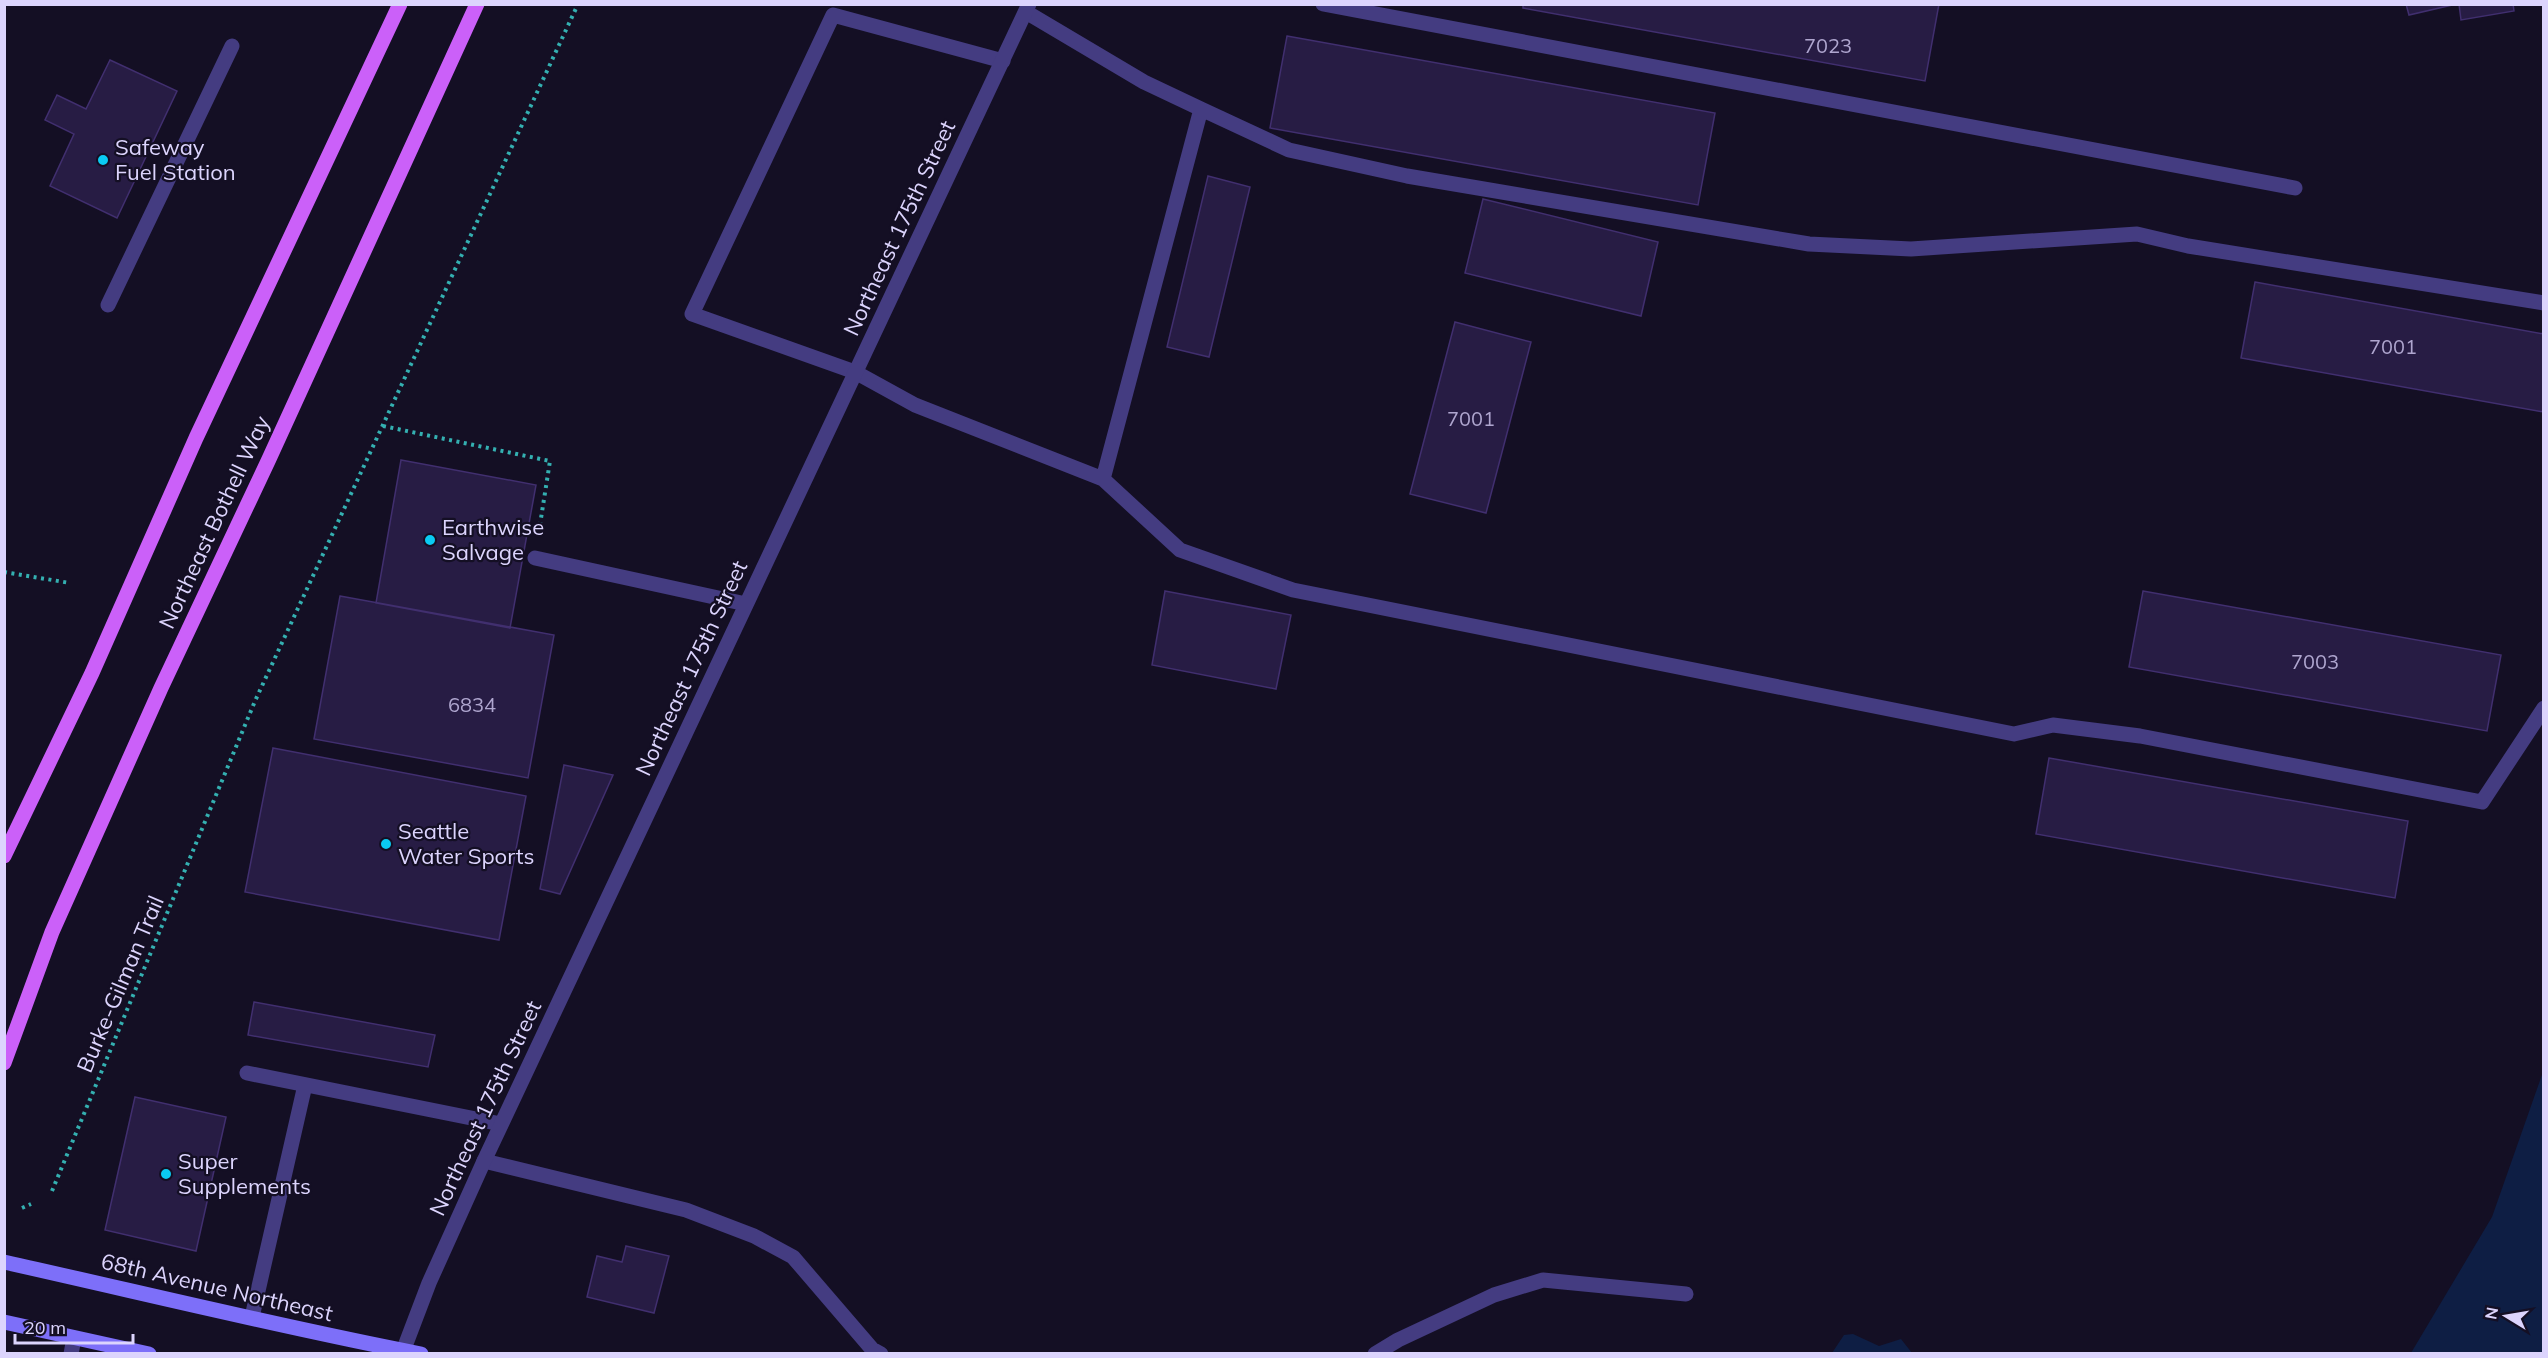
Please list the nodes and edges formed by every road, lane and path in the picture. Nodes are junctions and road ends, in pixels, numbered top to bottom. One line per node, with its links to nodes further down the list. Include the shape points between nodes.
1 (400, 4): 20 (main road)
2 (477, 4): 21 (main road, Northeast Bothell Way, via 156,699 52,932)
3 (578, 4): 13 (path, Burke-Gilman Trail)
4 (1323, 4): 9 (street)
5 (1028, 8): 7 (street, Northeast 175th Street); 8 (street, via 1144,82)
6 (232, 46): 11 (street)
7 (1003, 61): 12 (street, Northeast 175th Street); 12 (street, via 833,15 692,314)
8 (1201, 109): 10 (street, via 1289,150 1407,176 1809,244 1911,249 2137,234 2188,246); 14 (street)
9 (2295, 188)
10 (2544, 303)
11 (108, 305)
12 (855, 372): 14 (street, via 915,405); 18 (street, Northeast 175th Street)
13 (383, 426): 15 (path, via 550,461); 26 (path, Burke-Gilman Trail, via 255,701)
14 (1103, 479): 19 (street, via 1180,550 1293,590 2014,734 2053,724 2140,735 2482,802)
15 (535, 558): 18 (street)
16 (4, 572): 17 (path)
17 (70, 583)
18 (746, 604): 24 (street, Northeast 175th Street)
19 (2544, 708)
20 (4, 856)
21 (4, 1063)
22 (247, 1073): 23 (street)
23 (305, 1085): 24 (street); 31 (street)
24 (501, 1124): 25 (street, Northeast 175th Street)
25 (484, 1161): 34 (street, Northeast 175th Street, via 429,1283); 37 (street, via 686,1210 754,1236 793,1257 872,1348)
26 (52, 1191)
27 (31, 1204): 28 (path)
28 (22, 1208)
29 (4, 1262): 31 (main road, 68th Avenue Northeast)
30 (1686, 1294): 38 (street, via 1543,1280 1494,1295)
31 (252, 1317): 34 (main road, 68th Avenue Northeast)
32 (4, 1322): 33 (main road)
33 (73, 1346): 35 (main road)
34 (403, 1352): 36 (main road, 68th Avenue Northeast)
35 (149, 1353)
36 (421, 1353)
37 (881, 1353)
38 (1375, 1353)

